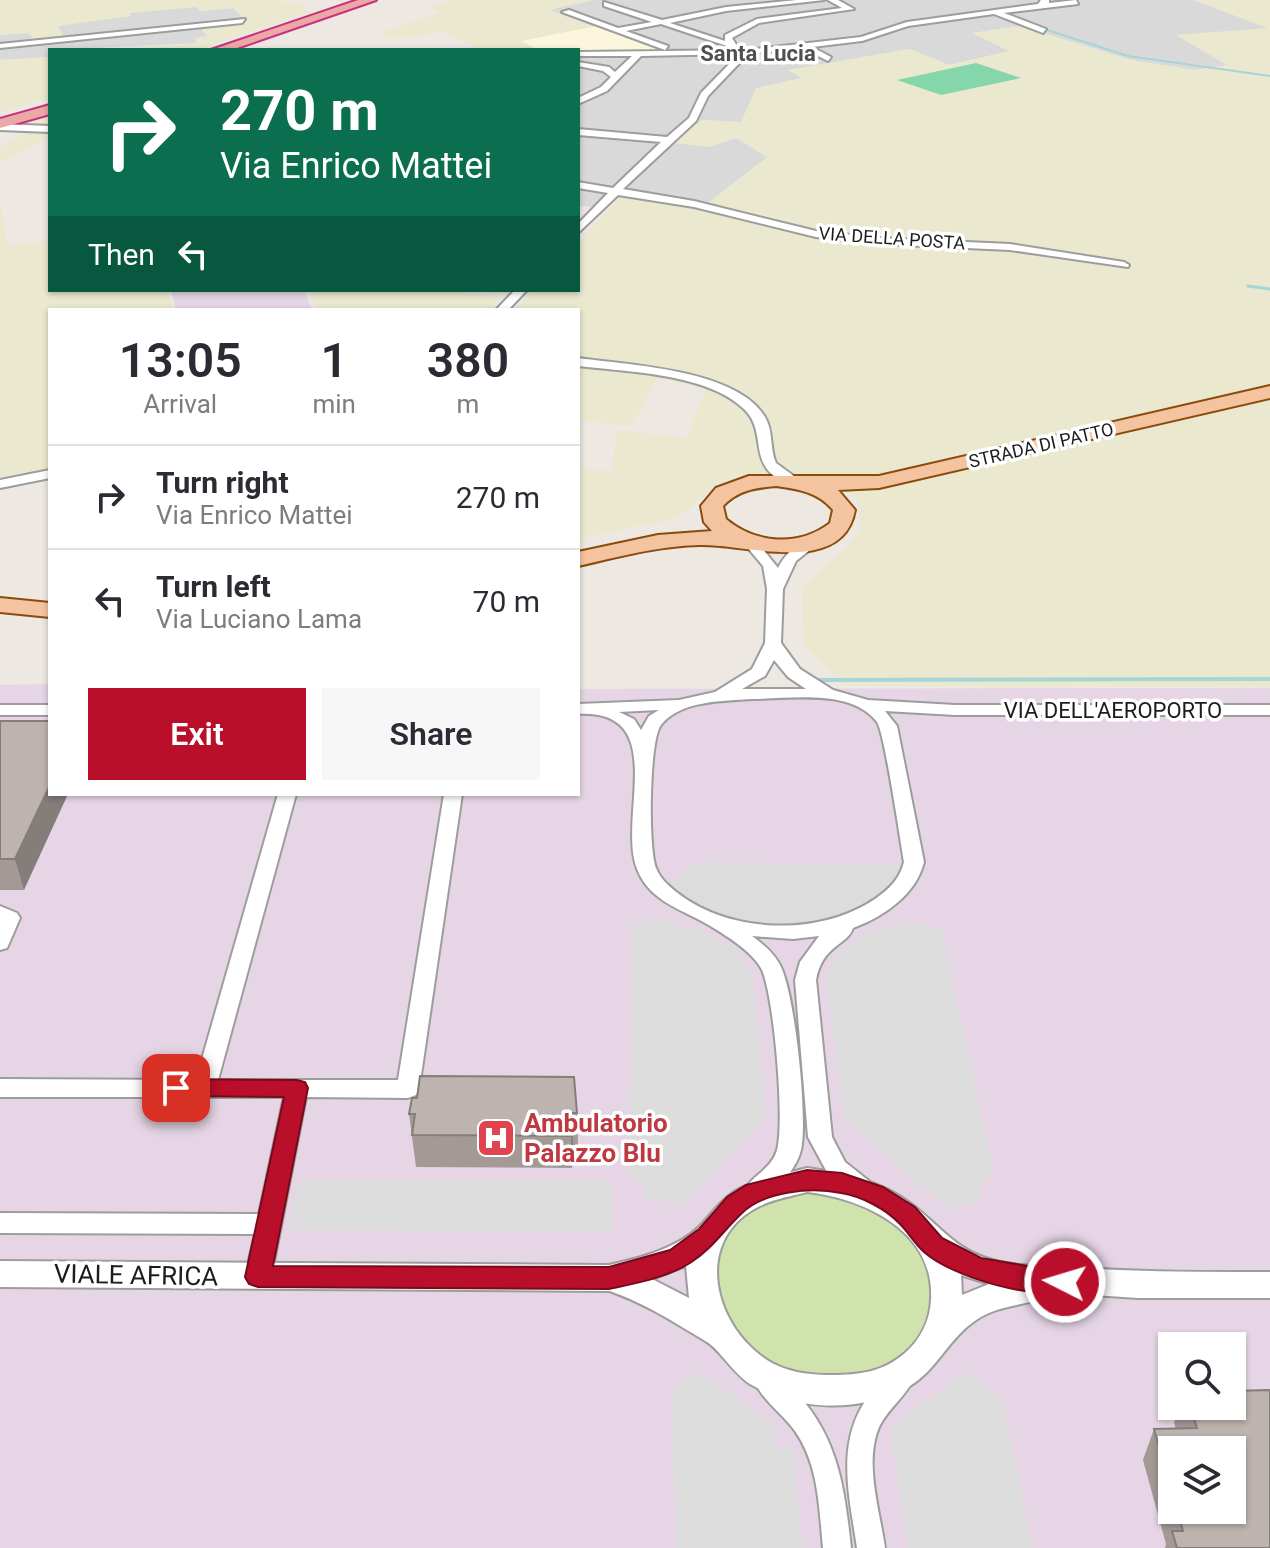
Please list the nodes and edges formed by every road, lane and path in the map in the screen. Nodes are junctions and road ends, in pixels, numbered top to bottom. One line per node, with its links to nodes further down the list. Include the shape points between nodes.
1 (370, 0): 22 (highway)
2 (380, 0): 23 (highway)
3 (623, 0): 9 (street)
4 (820, 0): 7 (street)
5 (832, 0): 14 (street, via 850,9)
6 (1072, 0): 8 (street, via 1074,4)
7 (778, 2): 12 (street)
8 (1044, 2): 13 (street)
9 (607, 4): 10 (street); 16 (street)
10 (595, 6)
11 (582, 9): 17 (street, via 566,12)
12 (731, 9): 14 (street); 16 (street)
13 (995, 9): 18 (street); 20 (street, via 907,24 862,39)
14 (765, 20): 19 (street, via 730,35)
15 (242, 21): 21 (street)
16 (660, 22): 17 (street); 19 (street)
17 (617, 31): 24 (street)
18 (1043, 31)
19 (729, 44): 25 (street)
20 (802, 45): 25 (street); 28 (street)
21 (0, 46)
22 (224, 48)
23 (235, 48)
24 (677, 52): 25 (street); 26 (street)
25 (746, 52): 37 (street, via 704,95 693,119)
26 (639, 53): 27 (street); 30 (street)
27 (580, 54)
28 (828, 59)
29 (580, 64): 30 (street, via 606,69)
30 (615, 78): 31 (street); 32 (street)
31 (630, 80)
32 (580, 100)
33 (48, 108): 34 (highway)
34 (7, 121): 35 (street)
35 (48, 129)
36 (580, 132): 37 (street)
37 (668, 140): 39 (street)
38 (580, 185): 39 (street, VIA DELLA POSTA)
39 (615, 190): 40 (street); 41 (street, VIA DELLA POSTA, via 816,234 1010,247)
40 (580, 228)
41 (1124, 265)
42 (519, 292): 43 (street)
43 (504, 308)
44 (580, 362): 47 (street, via 688,379 728,392 760,418)
45 (1270, 392): 50 (main road, STRADA DI PATTO, via 879,482)
46 (1270, 403): 53 (main road, STRADA DI PATTO, via 873,494)
47 (765, 455): 50 (street, via 772,470); 51 (street, via 754,476)
48 (48, 474): 49 (street)
49 (0, 484)
50 (802, 484): 51 (main road, STRADA DI PATTO, via 757,481); 53 (main road, via 830,494)
51 (732, 488): 52 (main road)
52 (712, 506): 54 (main road, via 719,526); 56 (main road, via 676,527)
53 (844, 510): 55 (main road, via 837,530)
54 (745, 540): 55 (main road, via 782,546); 57 (main road, via 660,541); 58 (street, via 770,565)
55 (813, 542): 58 (street, via 790,559)
56 (580, 547)
57 (580, 559)
58 (775, 589): 63 (street)
59 (0, 605): 60 (main road)
60 (48, 610)
61 (0, 618): 62 (main road)
62 (48, 623)
63 (773, 643): 64 (street, via 759,672); 65 (street, via 793,673)
64 (716, 696): 65 (street); 66 (street)
65 (841, 696): 67 (street)
66 (685, 703): 71 (street); 75 (street, via 653,721)
67 (865, 704): 72 (street, VIA DELL'AEROPORTO); 74 (street, via 882,717)
68 (580, 709): 71 (street)
69 (0, 710): 70 (street)
70 (48, 710)
71 (599, 710): 75 (street, via 628,723)
72 (955, 710): 73 (street, VIA DELL'AEROPORTO); 74 (street, VIA DELL'AEROPORTO, via 917,717)
73 (1270, 710)
74 (891, 740): 80 (street, via 912,872 897,892)
75 (644, 749): 79 (street, via 647,871 664,890)
76 (286, 796): 83 (street)
77 (453, 796): 84 (street, via 408,1089)
78 (0, 913): 81 (street, via 10,918)
79 (719, 923): 80 (street, via 785,930); 86 (street, via 772,968 781,1014 792,1138 777,1173)
80 (853, 923): 85 (street, via 815,953 806,968 805,991 820,1137 837,1169)
81 (0, 943)
82 (0, 1088): 83 (street)
83 (205, 1088): 84 (street)
84 (297, 1088): 88 (street)
85 (861, 1188): 86 (street, VIALE AFRICA, via 807,1180); 90 (street, VIALE AFRICA, via 906,1214)
86 (755, 1192): 89 (street, VIALE AFRICA, via 721,1216)
87 (0, 1223): 88 (street)
88 (268, 1224): 92 (street)
89 (707, 1236): 93 (street, VIALE AFRICA, via 656,1267); 96 (street, VIALE AFRICA, via 698,1281 703,1309)
90 (933, 1245): 94 (street, VIALE AFRICA, via 988,1273); 97 (street, VIALE AFRICA, via 947,1291)
91 (0, 1274): 92 (street, VIALE AFRICA)
92 (258, 1277): 93 (street, VIALE AFRICA)
93 (609, 1278): 96 (street, VIALE AFRICA, via 661,1296)
94 (1085, 1283): 95 (street, VIALE AFRICA); 97 (street, VIALE AFRICA, via 980,1299)
95 (1270, 1285)
96 (716, 1333): 99 (street, VIALE AFRICA)
97 (939, 1334): 98 (street, VIALE AFRICA)
98 (913, 1367): 99 (street, VIALE AFRICA, via 888,1382 843,1392 788,1386); 101 (street, via 877,1406 865,1429 861,1462)
99 (757, 1372): 100 (street, via 796,1409 821,1450)
100 (837, 1548)
101 (871, 1548)

